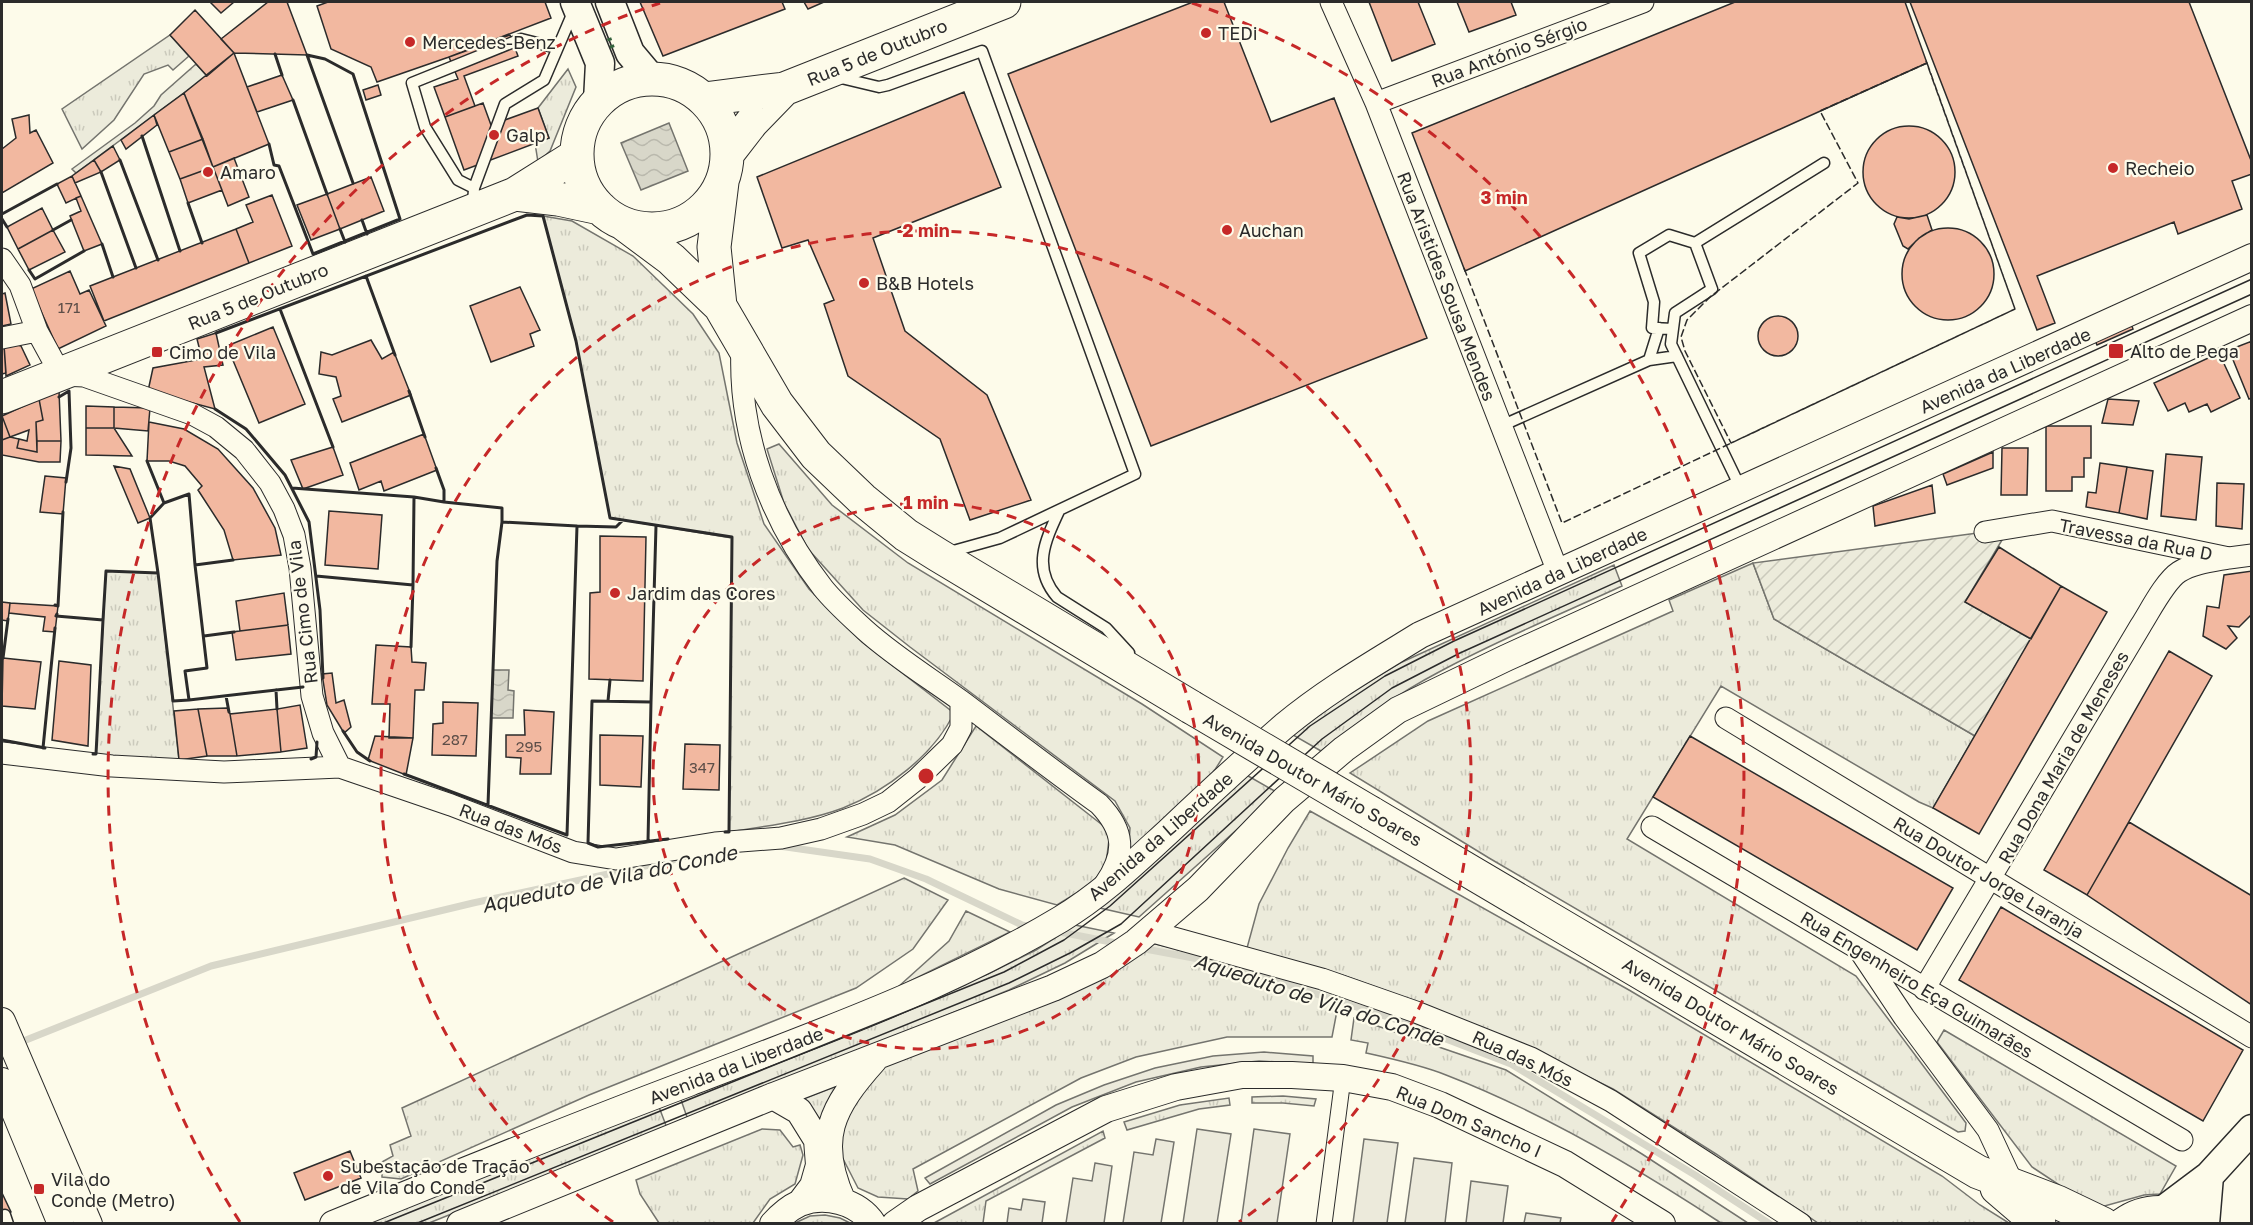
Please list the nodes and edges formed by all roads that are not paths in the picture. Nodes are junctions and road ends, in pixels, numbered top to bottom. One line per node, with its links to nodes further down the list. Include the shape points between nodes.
1 (610, 2): 8 (main road, via 630,53)
2 (1004, 2): 7 (main road, Rua 5 de Outubro)
3 (1331, 2): 12 (street, Rua Aristides Sousa Mendes)
4 (1643, 2): 12 (street, Rua António Sérgio)
5 (576, 3): 6 (lane); 11 (main road, via 600,63)
6 (557, 48): 17 (lane, via 544,80 505,104); 17 (lane, via 521,39 412,83 425,127)
7 (822, 74): 9 (main road, Rua 5 de Outubro); 35 (lane, via 888,86 982,51 1135,474)
8 (651, 78): 10 (main road, via 680,83); 11 (main road, via 622,84)
9 (784, 89): 10 (main road, Rua 5 de Outubro); 15 (main road, Rua 5 de Outubro, via 752,122)
10 (705, 99): 15 (main road, via 721,123)
11 (598, 101): 13 (main road, via 582,126)
12 (1376, 103): 33 (street, Rua Aristides Sousa Mendes)
13 (577, 155): 16 (main road, Rua 5 de Outubro); 18 (main road, via 583,184)
14 (1824, 163): 19 (lane)
15 (725, 167): 18 (main road, via 706,206 682,223 653,229); 22 (main road, Avenida Doutor Mário Soares, via 714,247)
16 (515, 194): 17 (main road, Rua 5 de Outubro); 18 (main road, Rua 5 de Outubro, via 558,199)
17 (473, 199): 31 (main road, Rua 5 de Outubro)
18 (612, 216): 22 (main road, Avenida Doutor Mário Soares, via 671,259)
19 (1695, 243): 24 (lane, via 1669,235 1639,253 1654,302 1652,328); 25 (lane, via 1712,289 1675,313)
20 (2252, 257): 34 (street, Avenida da Liberdade)
21 (2, 259): 26 (street, via 20,285)
22 (720, 306): 28 (main road, Avenida Doutor Mário Soares)
23 (2252, 318): 49 (street, via 1398,710 1284,800 1198,889)
24 (1659, 328): 25 (lane); 30 (lane)
25 (1673, 329): 29 (lane, via 1671,344)
26 (37, 331): 27 (street); 31 (street)
27 (2, 338)
28 (742, 347): 37 (main road, Avenida Doutor Mário Soares, via 777,404 816,455 862,499); 41 (street, via 748,431 772,504 796,548 824,589 866,630)
29 (1677, 356): 30 (lane); 34 (lane)
30 (1649, 360): 33 (lane)
31 (61, 375): 32 (main road, Rua 5 de Outubro); 45 (street, Rua Cimo de Vila, via 84,376 192,414 244,450 270,483 294,535 312,696 323,734)
32 (2, 397)
33 (1501, 426): 40 (street, Rua Aristides Sousa Mendes)
34 (1742, 489): 40 (street, Avenida da Liberdade)
35 (1059, 511): 37 (lane, via 1000,538); 42 (lane, via 1043,548 1044,570 1051,591 1106,628 1121,647)
36 (1985, 532): 39 (street, Travessa da Rua D, via 2052,522)
37 (938, 555): 42 (main road, Avenida Doutor Mário Soares)
38 (2252, 555): 39 (street, Travessa da Rua D)
39 (2229, 558): 47 (street, Rua Dona Maria de Meneses, via 2178,572 2167,585)
40 (1558, 572): 48 (street, Avenida da Liberdade, via 1420,636 1326,694 1286,725)
41 (961, 702): 45 (street, Rua das Mós, via 961,728 951,745 910,785 863,814 781,838 715,843 616,859 573,852); 48 (street, via 1112,817 1119,833 1120,850 1117,866)
42 (1183, 702): 60 (main road, Avenida Doutor Mário Soares, bridge)
43 (1726, 718): 47 (street, Rua Doutor Jorge Laranja)
44 (2, 753): 45 (street, Rua das Mós, via 112,766 224,772)
45 (340, 767)
46 (1652, 827): 50 (street, Rua Engenheiro Eça Guimarães)
47 (1991, 879): 51 (street, Rua Dona Maria de Meneses); 53 (street, Rua Doutor Jorge Laranja)
48 (1101, 891): 68 (street, Avenida da Liberdade, via 1012,948 900,1002)
49 (1149, 931): 54 (street, via 1102,964 1053,988); 75 (street, Rua das Mós, via 1322,979 1531,1058 1611,1101)
50 (1859, 949): 51 (street, Rua Engenheiro Eça Guimarães); 62 (street, via 1988,1130)
51 (1924, 989): 59 (street, Rua Engenheiro Eça Guimarães)
52 (2, 1021): 67 (street)
53 (2252, 1037)
54 (877, 1056): 57 (street); 63 (street, via 844,1095 828,1140)
55 (1343, 1078): 72 (street, Rua Dom Sancho I, via 1242,1075 1176,1087 1106,1109 918,1208); 73 (street); 74 (street, Rua Dom Sancho I, via 1392,1087 1502,1133 1565,1164)
56 (2, 1081): 66 (street)
57 (773, 1096): 64 (street, via 799,1111 817,1140 818,1169 813,1186); 69 (street)
58 (2252, 1129): 61 (main road)
59 (2182, 1140)
60 (1978, 1172): 62 (main road, Avenida Doutor Mário Soares); 76 (main road, Avenida Doutor Mário Soares)
61 (2209, 1176): 65 (main road); 80 (main road)
62 (2014, 1186): 77 (main road, Avenida Doutor Mário Soares)
63 (843, 1202): 64 (street, via 822,1198); 71 (street, via 858,1209)
64 (801, 1203): 70 (street)
65 (2161, 1212): 78 (main road, via 2144,1214); 79 (main road, via 2177,1214)
66 (61, 1224)
67 (88, 1224)
68 (333, 1224)
69 (460, 1224)
70 (773, 1224)
71 (873, 1224)
72 (895, 1224)
73 (1324, 1224)
74 (1662, 1224)
75 (1800, 1224)
76 (2039, 1224)
77 (2103, 1224)
78 (2124, 1224)
79 (2196, 1224)
80 (2205, 1224)

